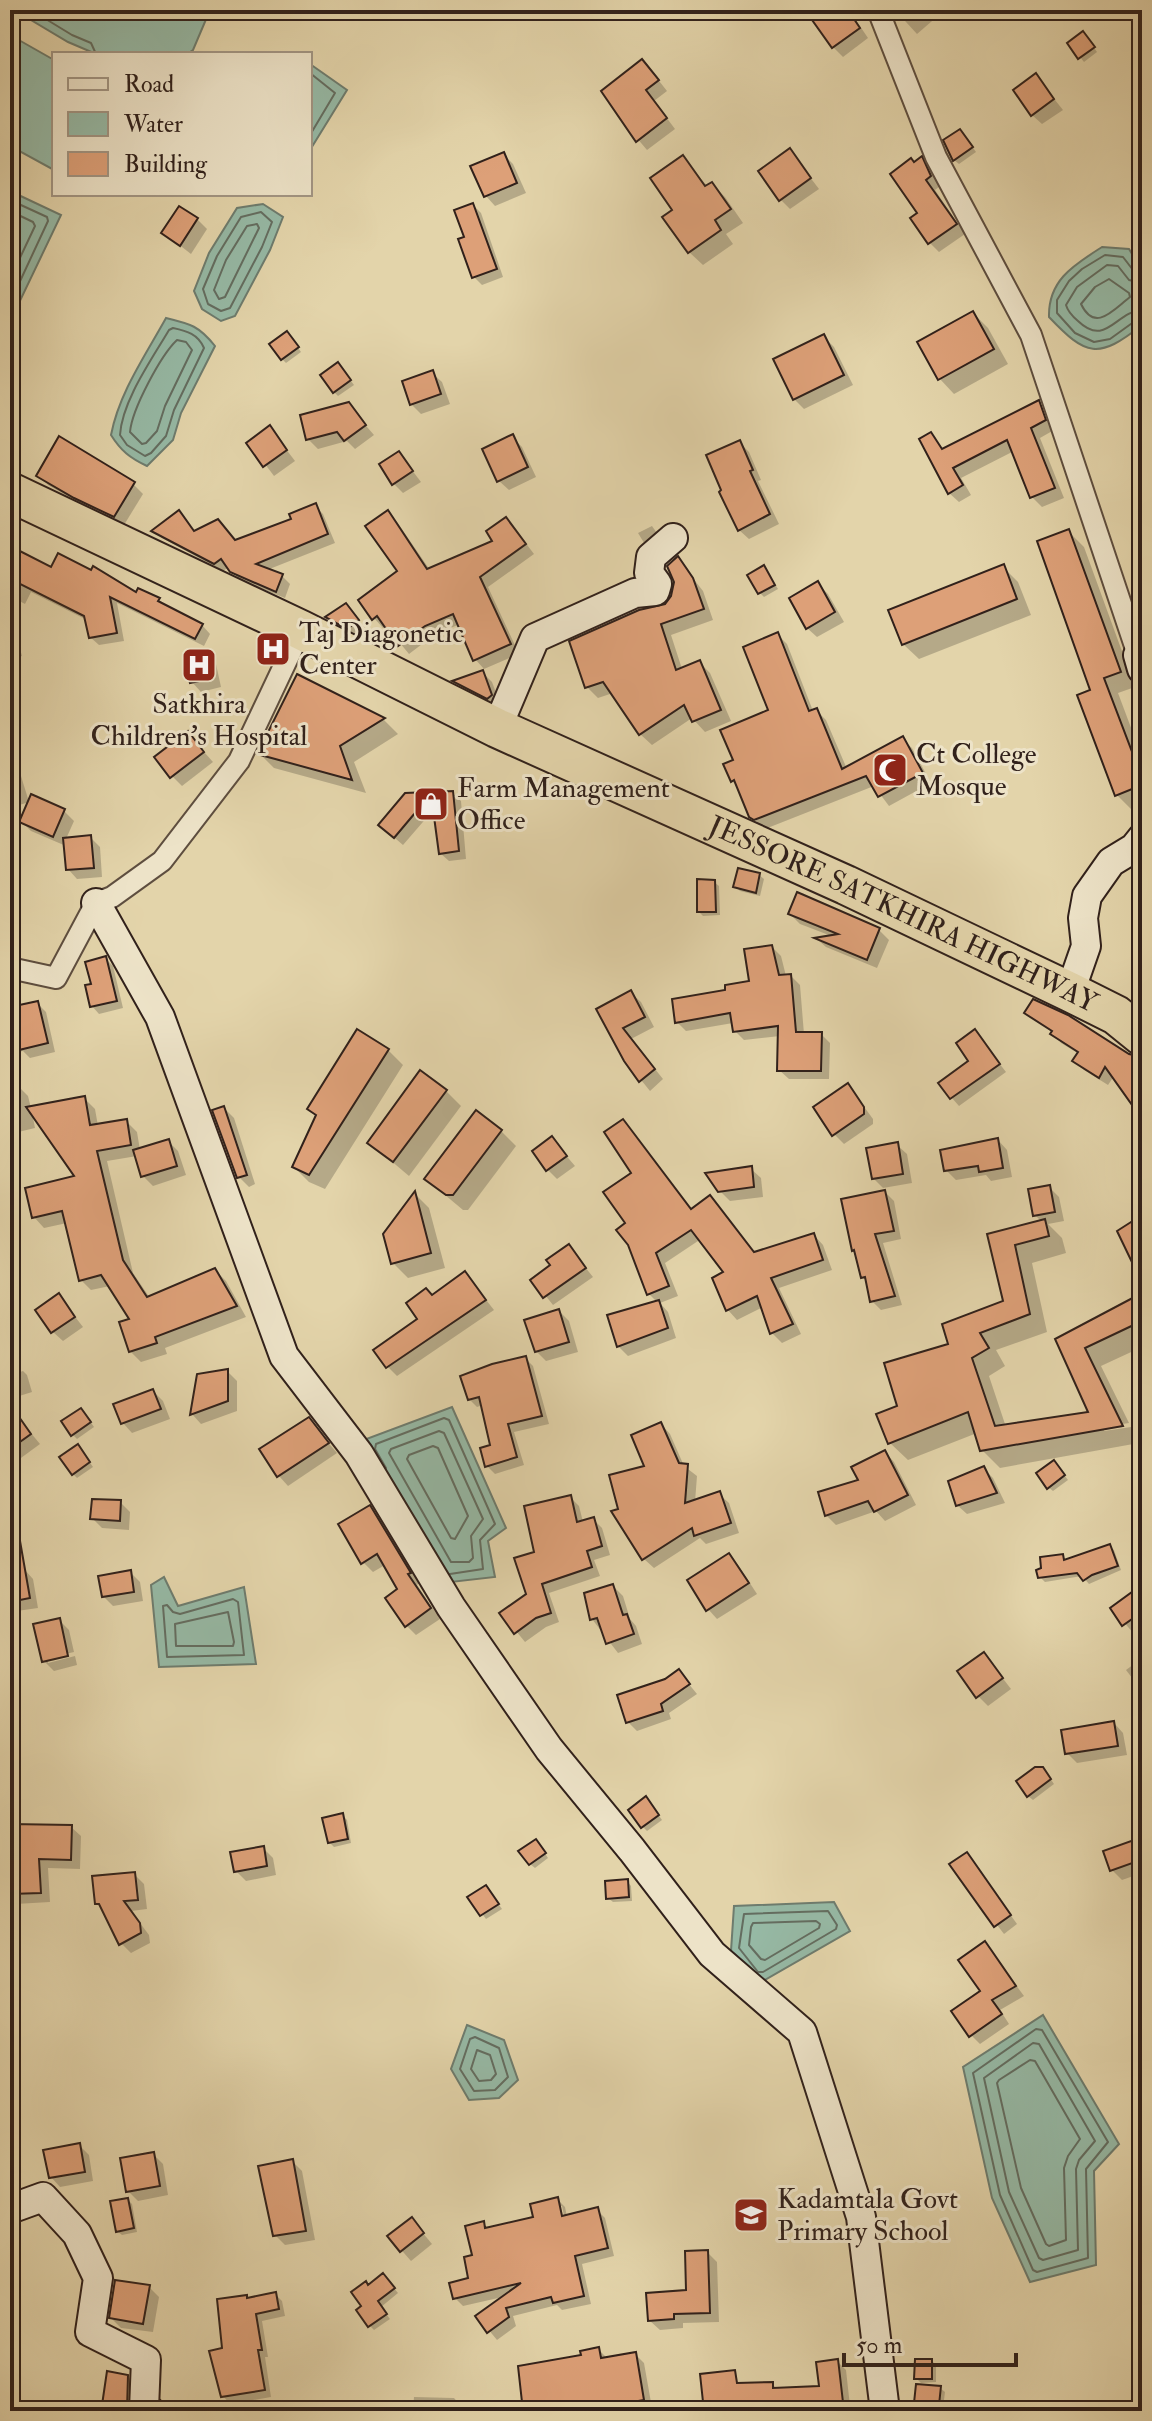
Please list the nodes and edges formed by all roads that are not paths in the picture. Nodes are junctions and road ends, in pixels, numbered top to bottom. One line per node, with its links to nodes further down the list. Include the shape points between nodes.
1 (878, 10): 5 (street, via 936,157 1031,335)
2 (10, 492): 4 (highway, JESSORE SATKHIRA HIGHWAY)
3 (673, 538): 6 (street, via 651,557 655,591 635,593 535,638)
4 (301, 630): 6 (highway, JESSORE SATKHIRA HIGHWAY); 8 (street, via 239,761 162,861)
5 (1141, 659)
6 (497, 728): 10 (highway, JESSORE SATKHIRA HIGHWAY)
7 (1142, 838): 10 (street, via 1111,862 1087,896 1086,946)
8 (96, 903): 9 (street, via 56,978); 14 (street, via 160,1017 284,1356 359,1454 451,1607 549,1749 712,1954 802,2032 861,2217)
9 (10, 968)
10 (1070, 992): 11 (highway, JESSORE SATKHIRA HIGHWAY)
11 (1133, 1019)
12 (10, 2209): 13 (street, via 43,2197 77,2234 98,2278 90,2332 146,2360 144,2409)
13 (150, 2411)
14 (885, 2411)

